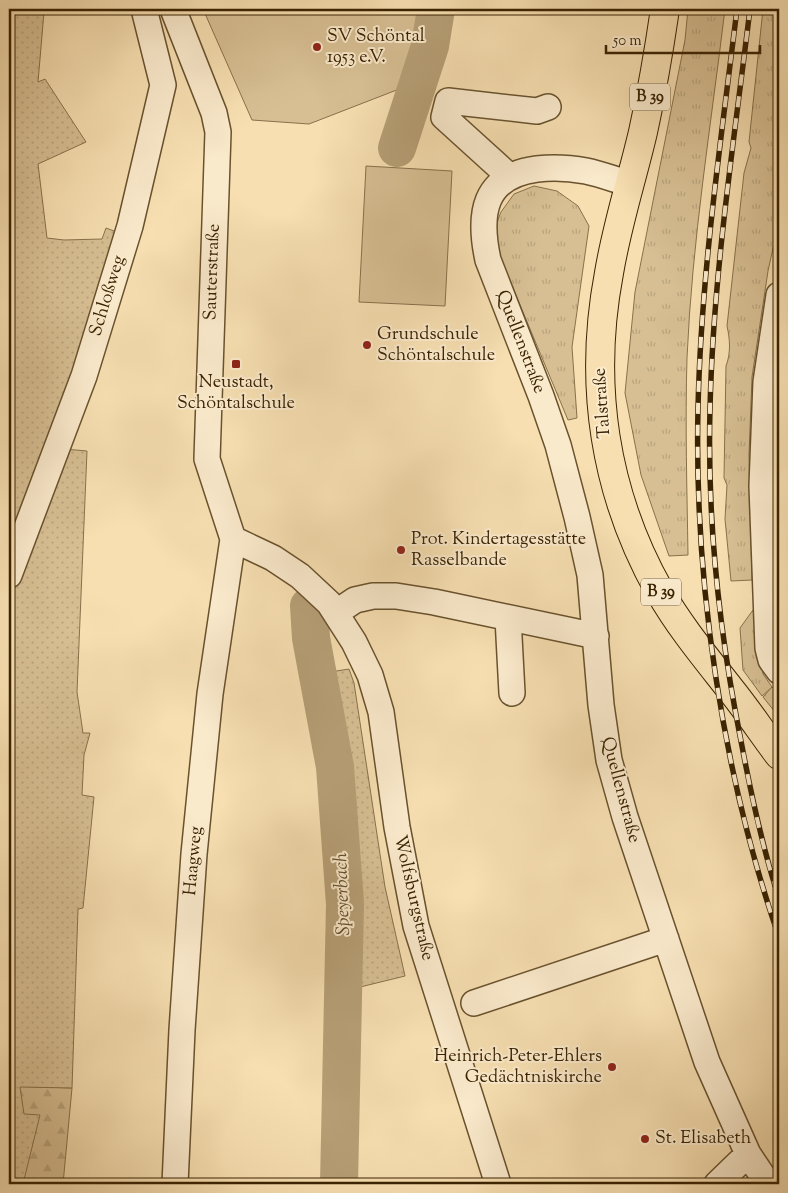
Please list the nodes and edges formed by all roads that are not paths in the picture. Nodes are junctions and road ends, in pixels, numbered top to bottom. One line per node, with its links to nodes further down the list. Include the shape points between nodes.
1 (144, 9): 9 (street, Schloßweg, via 163,85 130,226 84,376)
2 (173, 9): 8 (street, Sauterstraße, via 214,113 218,132 207,459)
3 (665, 9): 6 (main road, Talstraße / B 39, via 652,88)
4 (548, 107): 5 (street, via 537,111 448,101 444,117)
5 (509, 176): 6 (street, via 523,171 564,168); 12 (street, Quellenstraße, via 491,194 483,218 483,238 488,260 558,445 590,575)
6 (630, 184): 15 (main road, Talstraße / B 39, via 608,274 600,340 600,402 611,466 637,546 661,593 687,634)
7 (779, 295): 13 (street, via 766,382 762,486 768,648)
8 (233, 539): 10 (street, via 273,558 300,576); 19 (street, Haagweg, via 211,685 194,854)
9 (9, 575)
10 (337, 612): 11 (street, via 356,600 396,596); 20 (street, Wolfsburgstraße, via 373,684 381,712 397,827 416,926)
11 (508, 618): 12 (street); 14 (street)
12 (596, 636): 16 (street, Quellenstraße, via 609,760)
13 (779, 671)
14 (512, 693)
15 (779, 755)
16 (666, 939): 17 (street); 18 (street, Quellenstraße, via 707,1062)
17 (474, 1003)
18 (748, 1154): 21 (street); 22 (street, Quellenstraße)
19 (175, 1184)
20 (498, 1184)
21 (717, 1184)
22 (768, 1184)

